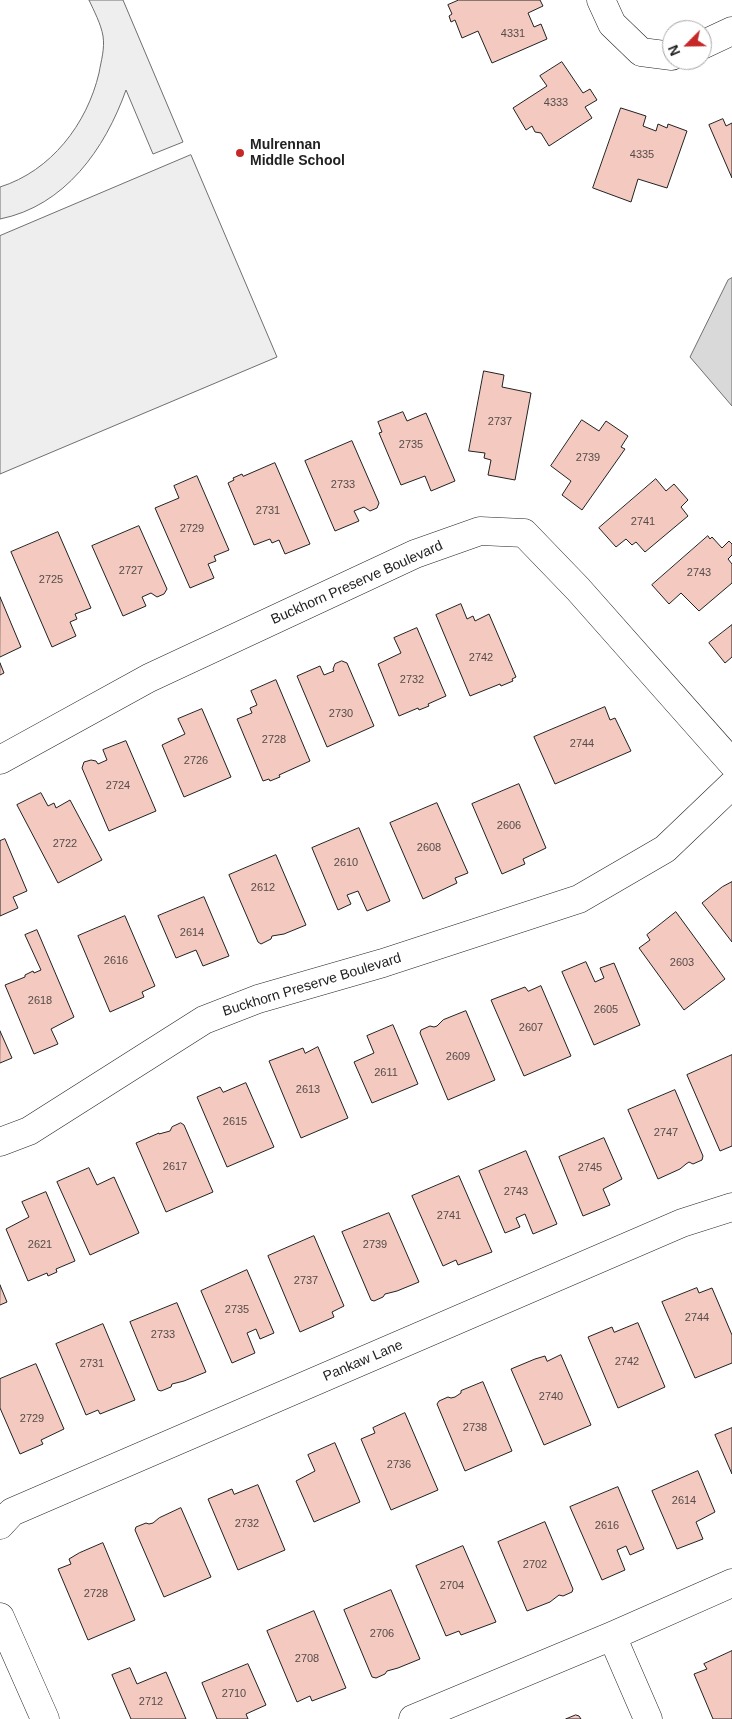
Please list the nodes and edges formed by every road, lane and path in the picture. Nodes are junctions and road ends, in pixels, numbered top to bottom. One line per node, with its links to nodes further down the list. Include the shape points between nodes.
1 (601, 0): 4 (street, via 612,24 641,52)
2 (732, 32): 3 (street)
3 (712, 41)
4 (662, 55)
5 (0, 760): 6 (street, Buckhorn Preserve Boulevard, via 149,678 414,554 480,531 524,533 578,589)
6 (732, 764)
7 (732, 785): 8 (street, Buckhorn Preserve Boulevard, via 665,849 579,899 383,963 258,999 204,1020 29,1131)
8 (0, 1142)
9 (732, 1207): 10 (street, Pankaw Lane, via 682,1223 12,1512)
10 (0, 1525)
11 (732, 1583): 13 (street)
12 (0, 1617): 14 (street)
13 (612, 1636): 15 (street); 16 (street)
14 (45, 1719)
15 (413, 1719)
16 (648, 1719)

